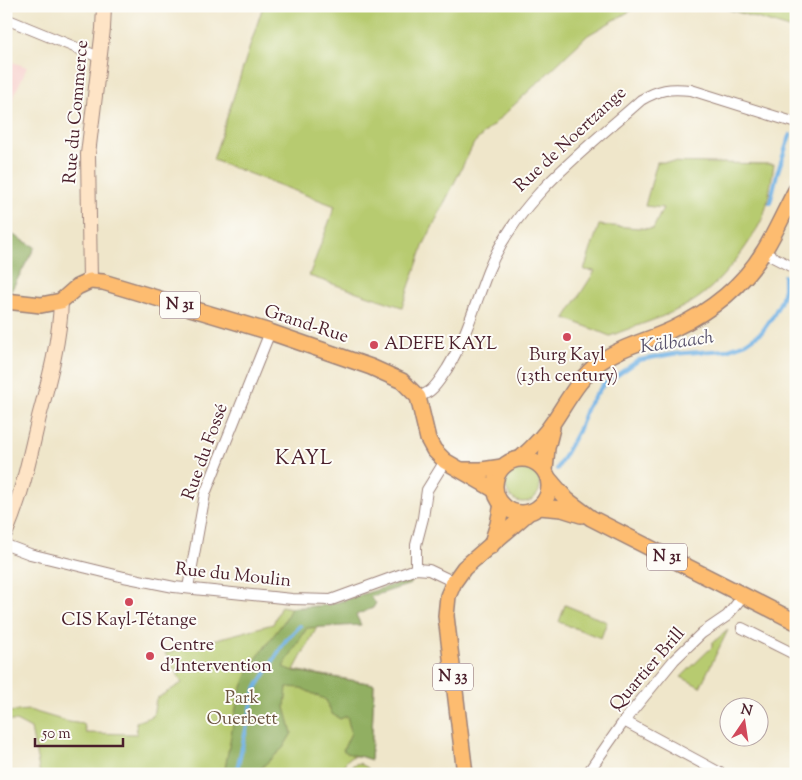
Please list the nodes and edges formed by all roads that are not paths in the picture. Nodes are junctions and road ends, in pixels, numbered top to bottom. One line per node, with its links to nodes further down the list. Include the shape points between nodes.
1 (104, 6): 3 (street, Rue du Commerce)
2 (6, 19): 3 (street)
3 (99, 57): 8 (street, Rue du Commerce, via 88,154)
4 (796, 123): 12 (street, Rue de Noertzange, via 691,90 657,90 640,100 536,196 516,221 488,270 456,354 439,381)
5 (796, 190): 6 (main road)
6 (763, 252): 7 (street); 13 (main road, via 736,287 721,300 672,330 625,347 600,362 582,378)
7 (796, 269)
8 (90, 281): 10 (main road); 11 (main road, Grand-Rue / N 31, via 114,284)
9 (6, 301): 10 (main road, via 41,305)
10 (61, 301): 23 (street, via 60,321 24,482)
11 (270, 332): 12 (main road, Grand-Rue / N 31, via 371,366 402,381); 28 (street, Rue du Fossé, via 205,494)
12 (418, 397): 15 (main road, via 428,439)
13 (553, 422): 14 (main road); 18 (main road, via 547,448)
14 (520, 458): 16 (main road); 18 (main road, via 530,459)
15 (445, 461): 17 (main road); 26 (street, via 427,490)
16 (502, 467): 17 (main road); 19 (main road, via 497,474)
17 (459, 470): 19 (main road)
18 (547, 474): 21 (main road, via 549,489 546,500); 22 (main road, N 31, via 568,500)
19 (495, 490): 20 (main road)
20 (502, 504): 21 (main road, via 519,513); 25 (main road)
21 (534, 510): 22 (main road, N 31, via 562,509); 25 (main road, N 33, via 518,520)
22 (591, 518): 29 (main road, N 31)
23 (6, 532)
24 (6, 545): 28 (street, Rue du Moulin, via 124,577)
25 (491, 546): 27 (main road, N 33, via 464,568)
26 (416, 569): 27 (street, via 429,570); 28 (street, Rue du Moulin, via 331,600)
27 (454, 582): 34 (main road, N 33, via 448,596 446,616)
28 (188, 588)
29 (743, 596): 30 (main road, N 31); 33 (street, Quartier Brill, via 727,616 702,633 674,660)
30 (796, 622)
31 (742, 628): 32 (street)
32 (794, 651)
33 (624, 721): 35 (street, Quartier Brill); 36 (street)
34 (466, 774)
35 (587, 774)
36 (722, 774)

